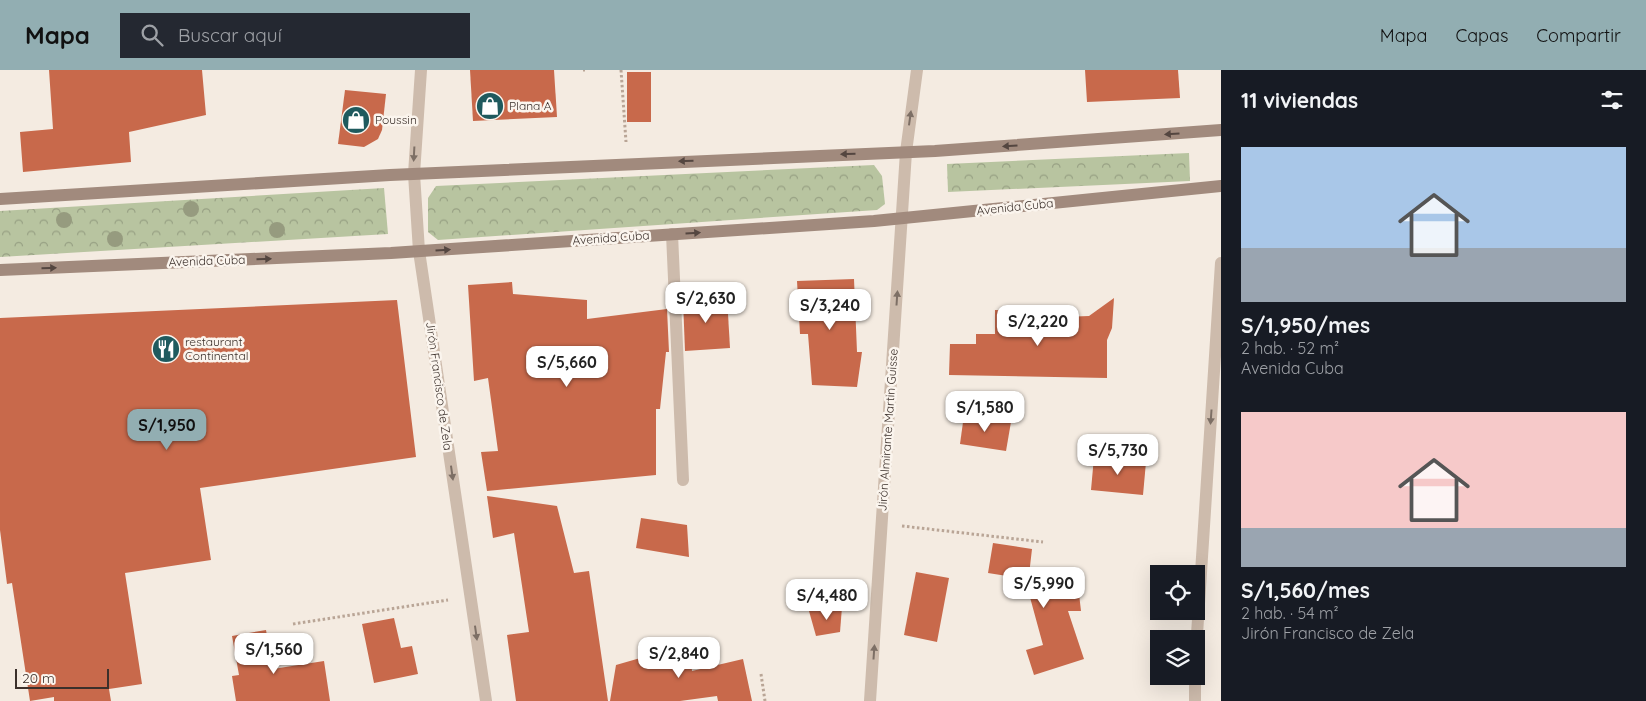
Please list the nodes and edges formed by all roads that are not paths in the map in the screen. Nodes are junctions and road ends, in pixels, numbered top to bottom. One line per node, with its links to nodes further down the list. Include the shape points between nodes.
1 (421, 70): 5 (street, Jirón Francisco de Zela, one-way to 5)
2 (917, 70): 4 (street, Jirón Almirante Martin Guisse, one-way to 2)
3 (1221, 130): 4 (main road, one-way to 4)
4 (906, 152): 5 (main road, one-way to 5); 8 (street, Jirón Almirante Martin Guisse)
5 (414, 174): 7 (main road); 10 (street, Jirón Francisco de Zela)
6 (1221, 186): 8 (main road, Avenida Cuba)
7 (0, 199)
8 (903, 219): 9 (main road, Avenida Cuba, one-way to 8); 17 (street, Jirón Almirante Martin Guisse, one-way to 8)
9 (672, 234): 10 (main road, Avenida Cuba, one-way to 9); 13 (street)
10 (419, 251): 12 (main road, Avenida Cuba, one-way to 10); 16 (street, Jirón Francisco de Zela, one-way to 16)
11 (1221, 263): 14 (street, one-way to 14)
12 (0, 270)
13 (683, 480)
14 (1197, 630)
15 (1194, 685): 18 (street)
16 (486, 701)
17 (870, 701)
18 (1195, 701)

